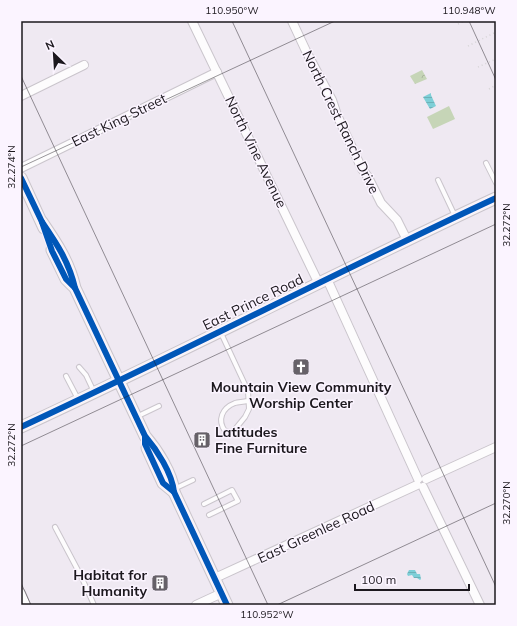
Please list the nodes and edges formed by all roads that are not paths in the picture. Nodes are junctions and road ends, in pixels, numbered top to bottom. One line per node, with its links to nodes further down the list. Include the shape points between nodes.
1 (192, 21): 4 (street, North Vine Avenue)
2 (292, 21): 13 (street, North Crest Ranch Drive, via 332,100 336,115 362,169 381,203 397,220)
3 (84, 65): 5 (street)
4 (217, 72): 7 (street, East King Street); 14 (street, North Vine Avenue)
5 (21, 96)
6 (486, 163): 10 (lane)
7 (21, 168)
8 (21, 178): 18 (main road, via 42,222 71,270 75,288)
9 (438, 180): 12 (lane)
10 (496, 183)
11 (496, 198): 12 (main road, East Prince Road)
12 (456, 217): 13 (main road, East Prince Road)
13 (407, 240): 14 (main road, East Prince Road)
14 (323, 282): 15 (main road, East Prince Road); 27 (street, North Vine Avenue)
15 (220, 332): 18 (main road, East Prince Road); 21 (lane, via 248,391)
16 (79, 368): 19 (lane, via 86,375)
17 (66, 376): 20 (lane)
18 (119, 381): 19 (main road, East Prince Road); 23 (main road)
19 (95, 393): 20 (main road, East Prince Road)
20 (79, 400): 24 (main road, East Prince Road)
21 (247, 401): 21 (lane, via 249,409 245,417 231,432 225,431 221,426 221,418 226,409 235,403)
22 (158, 406): 23 (lane)
23 (136, 417): 28 (main road, via 145,436 145,444 164,483)
24 (21, 427)
25 (496, 447): 27 (street, East Greenlee Road)
26 (193, 480): 28 (lane)
27 (421, 483): 32 (street, East Greenlee Road); 39 (street, North Vine Avenue)
28 (174, 490): 32 (main road)
29 (204, 504): 30 (lane, via 232,490 238,501)
30 (210, 515)
31 (55, 527): 36 (lane)
32 (215, 578): 34 (main road)
33 (21, 593): 35 (street)
34 (222, 593): 37 (street); 38 (main road)
35 (26, 605)
36 (94, 605)
37 (196, 605)
38 (227, 605)
39 (480, 605)

